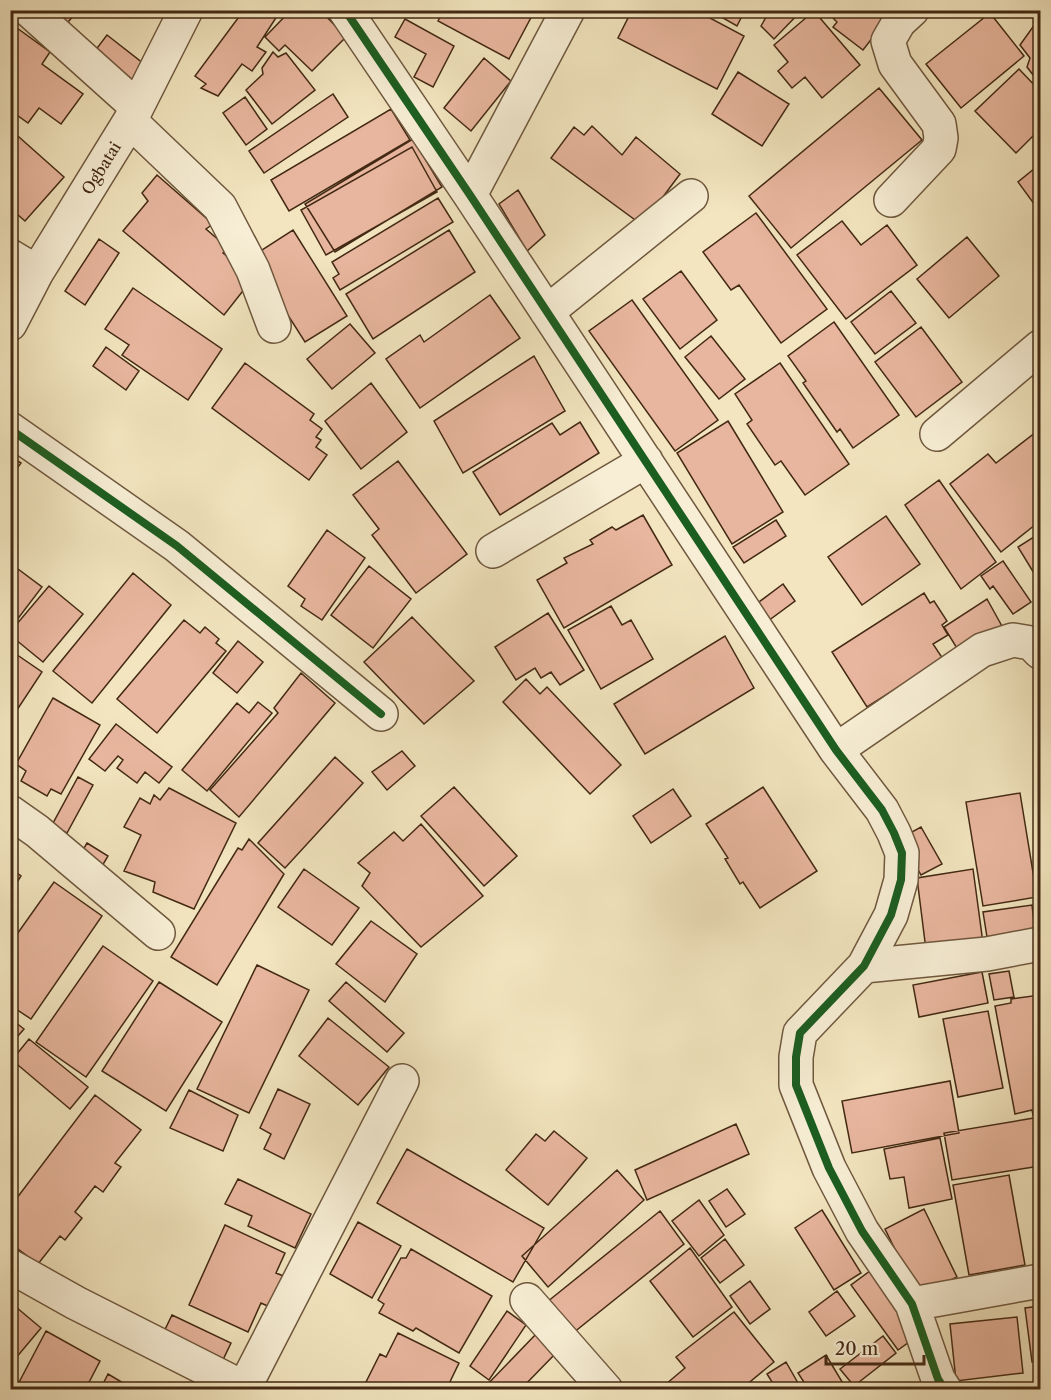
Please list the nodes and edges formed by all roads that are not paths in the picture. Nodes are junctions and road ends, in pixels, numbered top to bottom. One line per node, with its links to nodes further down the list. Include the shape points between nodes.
1 (29, 10): 6 (street)
2 (186, 10): 6 (street, Ogbatai)
3 (345, 10): 7 (street)
4 (568, 10): 7 (street)
5 (912, 10): 9 (street, via 888,41 896,64 939,124 941,138 939,149)
6 (134, 114): 10 (street, Ogbatai); 13 (street, via 220,207 253,270)
7 (470, 195): 11 (street)
8 (691, 196): 11 (street)
9 (891, 200)
10 (24, 264): 12 (street, Ogbatai)
11 (547, 312): 17 (street)
12 (10, 324)
13 (274, 326)
14 (1041, 347): 16 (street)
15 (10, 429): 20 (street, via 177,546)
16 (937, 434)
17 (646, 461): 18 (street); 21 (street)
18 (493, 551)
19 (1041, 652): 21 (street, via 1031,643 1013,640 982,650)
20 (381, 714)
21 (836, 750): 25 (street, via 882,810 902,853 901,880 891,915)
22 (10, 812): 23 (street)
23 (158, 933)
24 (1041, 944): 25 (street, via 987,954)
25 (864, 966): 30 (street, via 800,1033 796,1085 829,1168 862,1231)
26 (402, 1081): 32 (street)
27 (10, 1266): 32 (street)
28 (1041, 1281): 30 (street)
29 (527, 1300): 33 (street)
30 (912, 1304): 31 (street)
31 (935, 1386)
32 (243, 1389)
33 (606, 1389)

